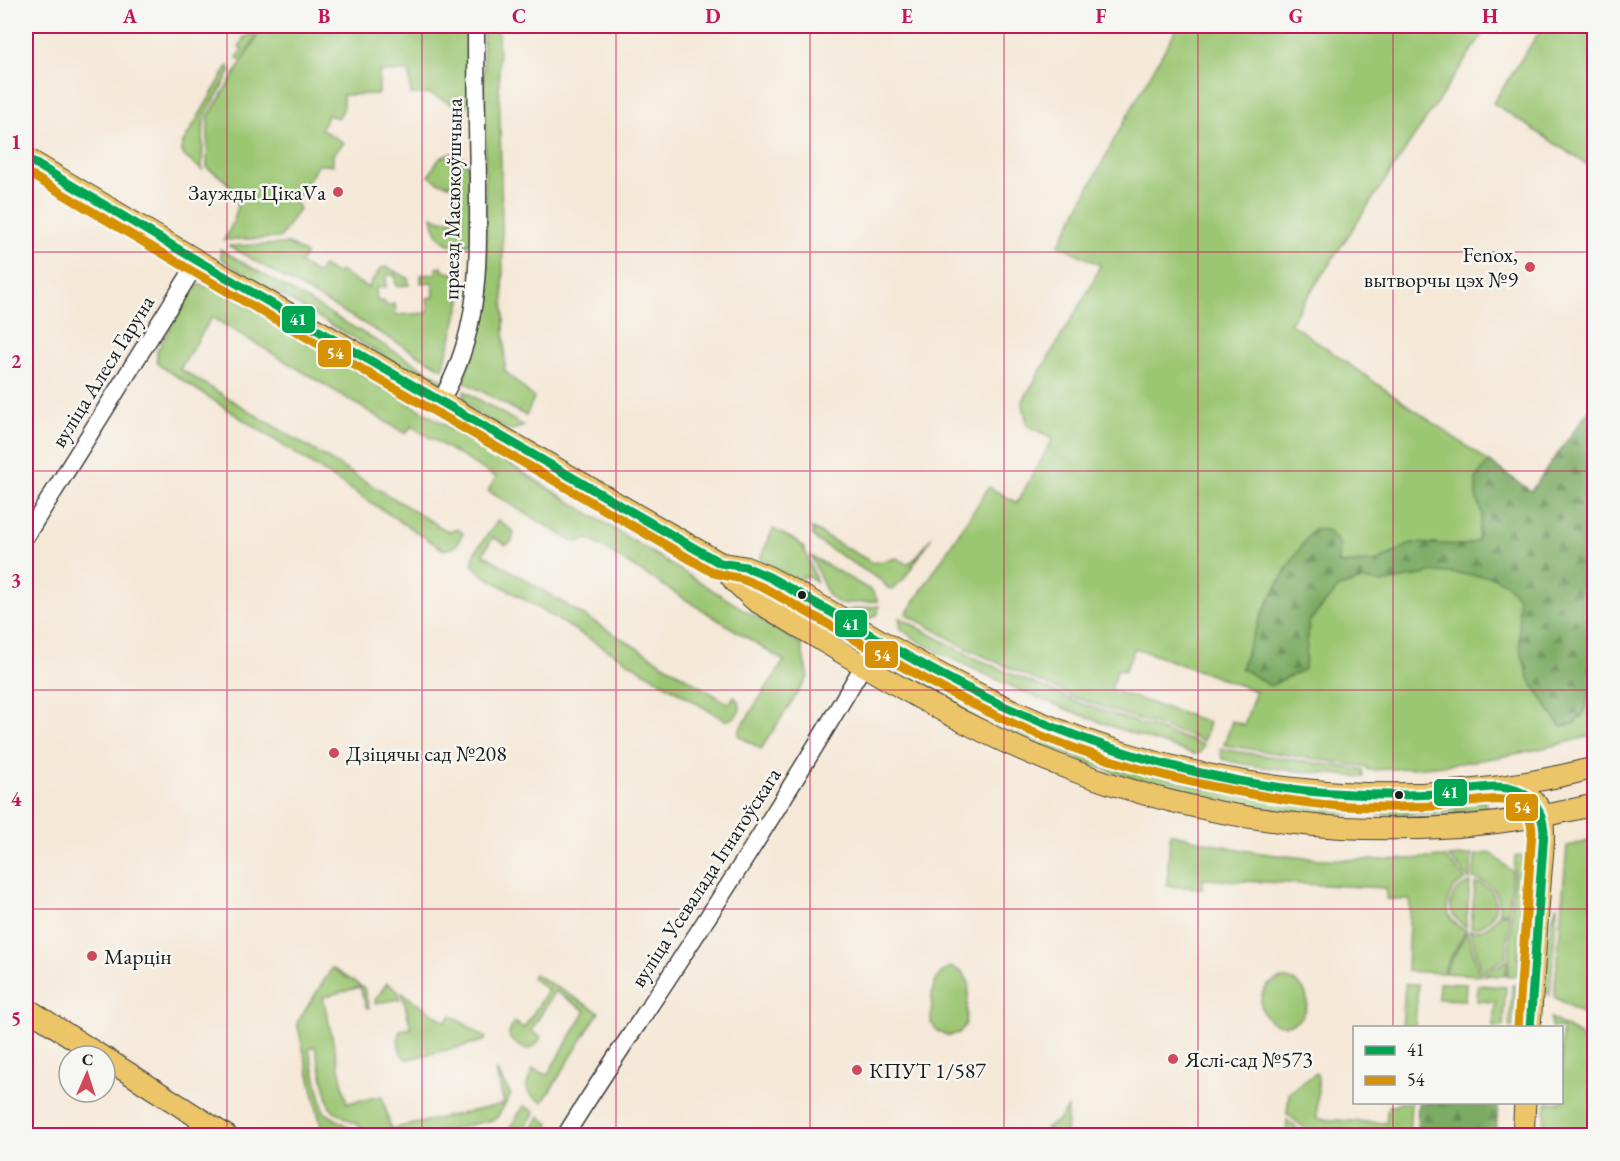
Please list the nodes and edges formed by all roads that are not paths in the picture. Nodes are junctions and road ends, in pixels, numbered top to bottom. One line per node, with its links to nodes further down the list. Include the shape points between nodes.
1 (476, 26): 4 (street, праезд Масюкоўшчына, via 478,265 467,341)
2 (26, 158): 3 (main road)
3 (198, 261): 4 (main road); 5 (street, вуліца Алеся Гаруна)
4 (440, 402): 6 (main road)
5 (26, 536)
6 (720, 563): 7 (main road, via 745,567 769,577); 8 (main road, via 754,600)
7 (878, 640): 8 (street, вуліца Усевалада Ігнатоўскага); 11 (main road, via 1033,719 1103,746 1204,775 1291,790 1345,793 1419,794)
8 (863, 665): 14 (main road, via 984,732 1041,758 1120,787 1196,808 1276,823 1344,829); 22 (street, вуліца Усевалада Ігнатоўскага, via 795,780)
9 (1594, 768): 10 (main road)
10 (1557, 777): 11 (main road); 13 (main road, via 1547,785)
11 (1504, 787): 13 (main road, via 1518,790)
12 (1594, 805): 13 (main road)
13 (1538, 812): 14 (main road); 15 (main road)
14 (1504, 821): 15 (main road, via 1524,831)
15 (1539, 850): 17 (main road)
16 (26, 1008): 18 (main road)
17 (1530, 1026)
18 (83, 1044)
19 (117, 1066): 21 (main road)
20 (1525, 1104): 23 (main road)
21 (226, 1136)
22 (565, 1136)
23 (1523, 1136)

